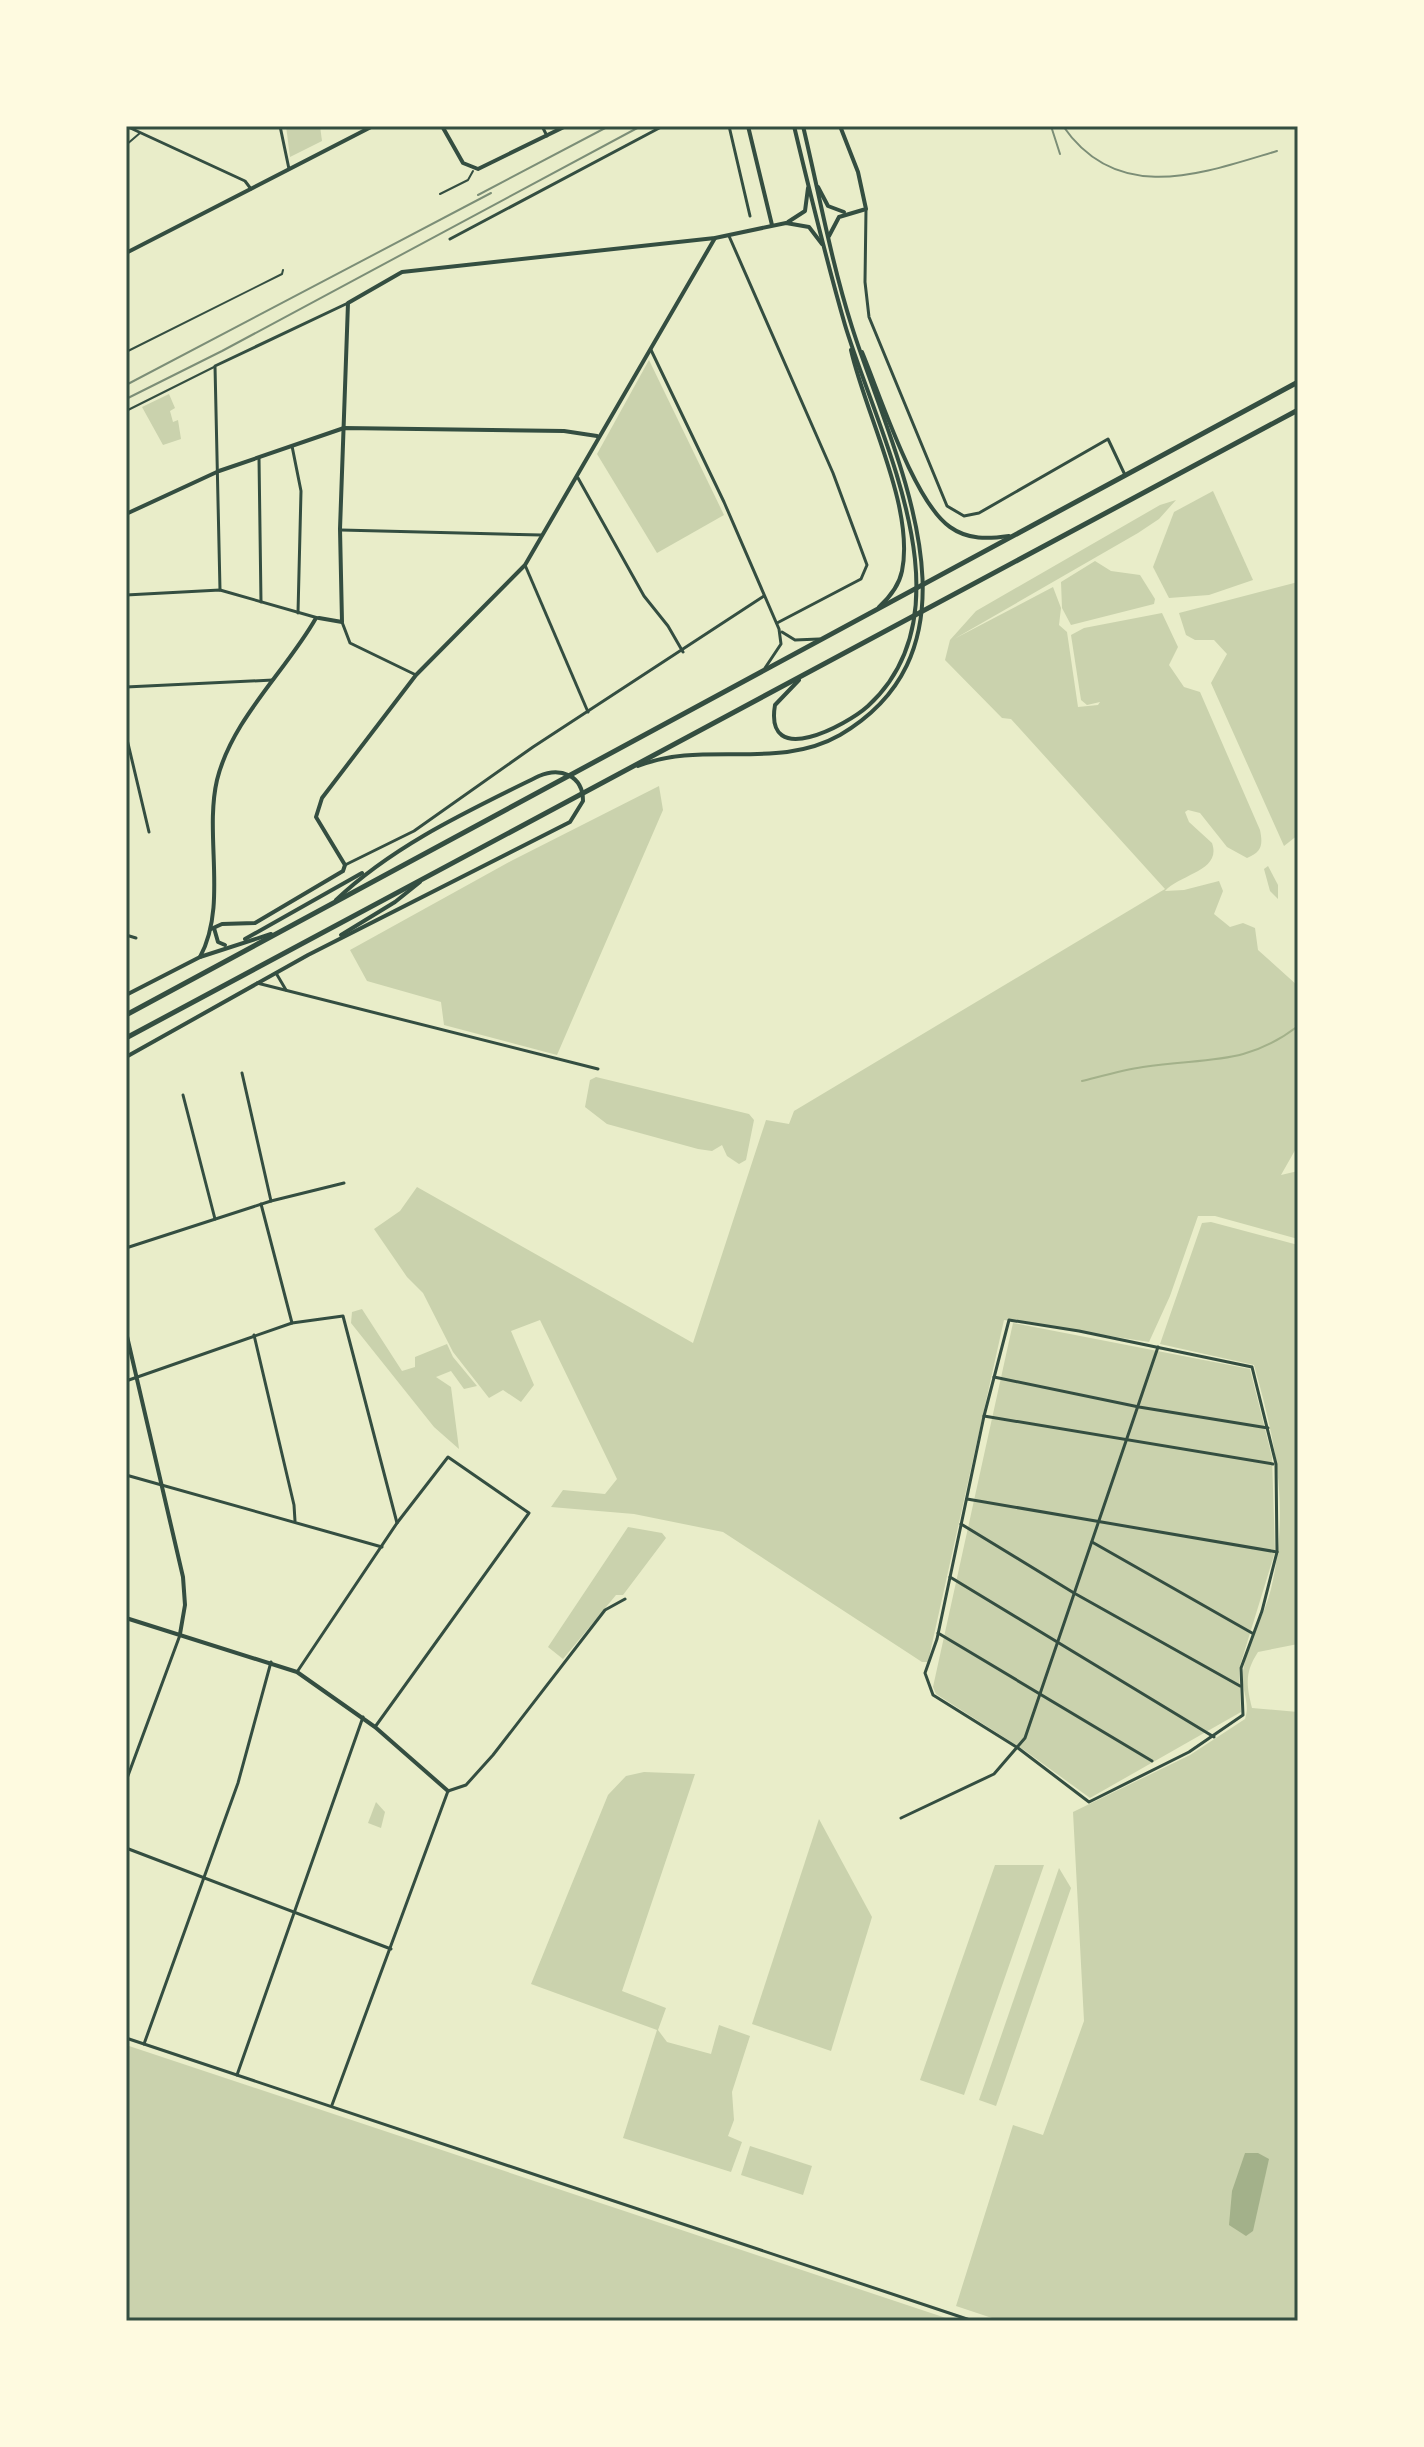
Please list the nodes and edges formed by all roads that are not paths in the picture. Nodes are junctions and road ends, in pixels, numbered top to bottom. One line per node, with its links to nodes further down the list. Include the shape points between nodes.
1 (126, 126): 13 (street)
2 (280, 126): 16 (street)
3 (373, 126): 16 (street)
4 (542, 126): 14 (street)
5 (566, 126): 14 (street)
6 (663, 126): 29 (street)
7 (729, 126): 24 (street)
8 (748, 126): 26 (street)
9 (794, 126): 18 (street)
10 (803, 126): 19 (street)
11 (840, 126): 22 (street)
12 (446, 127): 17 (street, via 463,163)
13 (141, 133): 15 (lane); 20 (street, via 245,181)
14 (547, 136): 17 (street)
15 (126, 145)
16 (289, 169): 20 (street)
17 (474, 169): 21 (lane, via 468,180)
18 (809, 185): 25 (street, via 805,211); 30 (street)
19 (817, 185): 23 (street, via 828,206); 30 (street)
20 (251, 189): 31 (street)
21 (440, 194)
22 (866, 209): 23 (street); 47 (street, via 869,317 947,506 964,516 979,513 1108,439)
23 (847, 213): 30 (street, via 832,225)
24 (750, 216)
25 (786, 223): 26 (street); 30 (street, via 809,227)
26 (773, 226): 27 (street)
27 (729, 236): 28 (street); 61 (street, via 833,473 867,565 861,579)
28 (715, 238): 33 (street, via 402,272); 35 (street)
29 (450, 239)
30 (826, 244): 34 (street)
31 (126, 253)
32 (283, 270): 36 (lane)
33 (348, 303): 37 (street); 41 (street)
34 (848, 324): 51 (street, via 935,513 969,537); 57 (street, via 903,538 898,584); 65 (street, via 914,552 917,608 904,656 885,687 850,720 814,738 786,736 777,726 775,705); 72 (street, via 897,461 921,550 924,608 912,656 868,715 821,744 782,754 669,756)
35 (650, 346): 42 (street); 55 (street)
36 (126, 352)
37 (215, 366): 40 (lane); 45 (street)
38 (1298, 382): 47 (highway)
39 (1298, 410): 65 (highway)
40 (126, 411)
41 (344, 428): 42 (street); 43 (street); 49 (street)
42 (597, 436): 46 (street)
43 (292, 446): 44 (street); 58 (street, via 301,491)
44 (259, 457): 45 (street); 56 (street)
45 (219, 471): 48 (street); 53 (street)
46 (576, 475): 50 (street); 64 (street, via 644,596)
47 (1126, 477): 51 (highway)
48 (126, 514)
49 (340, 529): 50 (street); 60 (street)
50 (541, 535): 52 (street)
51 (1016, 536): 57 (highway)
52 (525, 565): 67 (street); 70 (street)
53 (220, 590): 54 (street); 56 (street)
54 (126, 595)
55 (764, 596): 61 (street); 64 (street)
56 (261, 602): 58 (street)
57 (874, 612): 63 (highway)
58 (298, 613): 59 (street)
59 (318, 618): 60 (street); 68 (street)
60 (342, 622): 67 (street, via 350,643)
61 (777, 623): 62 (street)
62 (779, 629): 63 (street, via 795,640); 66 (street, via 780,649)
63 (823, 639): 66 (highway)
64 (683, 652): 70 (street)
65 (820, 664): 72 (highway)
66 (761, 673): 77 (highway)
67 (416, 675): 74 (street, via 317,809 321,827)
68 (273, 680): 69 (street); 78 (street, via 231,745 218,778)
69 (126, 687)
70 (588, 712): 74 (street, via 414,831)
71 (126, 736): 73 (street)
72 (613, 775): 76 (highway)
73 (149, 832)
74 (345, 865): 78 (street, via 334,877 255,923)
75 (368, 870): 77 (street); 82 (street); 84 (street, via 525,783 558,771 580,785 583,801 577,814 553,831)
76 (432, 872): 84 (street, via 395,902); 91 (highway)
77 (334, 902): 79 (highway)
78 (212, 928): 83 (street, via 218,942); 85 (street)
79 (278, 933): 82 (street); 90 (highway)
80 (126, 935): 81 (street)
81 (136, 938)
82 (237, 944): 83 (street)
83 (228, 946): 85 (street)
84 (308, 955): 86 (street)
85 (200, 957): 89 (street)
86 (276, 972): 87 (street); 88 (street)
87 (256, 983): 88 (street); 92 (street)
88 (286, 990): 93 (street)
89 (126, 995)
90 (126, 1015)
91 (126, 1038)
92 (126, 1057)
93 (598, 1069)
94 (242, 1073): 97 (street)
95 (183, 1095): 99 (street)
96 (344, 1183): 97 (street)
97 (271, 1201): 98 (street)
98 (261, 1204): 99 (street); 101 (street)
99 (215, 1219): 100 (street)
100 (126, 1248)
101 (292, 1323): 103 (street); 118 (street, via 343,1316)
102 (126, 1332): 105 (street)
103 (254, 1335): 105 (street); 116 (street)
104 (1159, 1346): 106 (street, via 1011,1319); 108 (street); 110 (street, via 1252,1367)
105 (137, 1377): 107 (street); 114 (street)
106 (994, 1377): 108 (street); 109 (street)
107 (126, 1381)
108 (1139, 1407): 110 (street); 111 (street)
109 (984, 1416): 111 (street); 115 (street)
110 (1268, 1428): 122 (street, via 1276,1464)
111 (1126, 1441): 112 (street); 117 (street)
112 (1273, 1464)
113 (126, 1475): 114 (street)
114 (159, 1485): 116 (street); 129 (street, via 185,1592)
115 (967, 1499): 117 (street); 119 (street)
116 (295, 1521): 121 (street)
117 (1098, 1521): 120 (street); 122 (street)
118 (397, 1523): 121 (street); 136 (street, via 448,1457 529,1513)
119 (961, 1524): 123 (street); 124 (street)
120 (1092, 1542): 124 (street); 128 (street)
121 (382, 1547): 132 (street)
122 (1277, 1552): 128 (street)
123 (949, 1577): 127 (street); 130 (street)
124 (1074, 1593): 130 (street); 133 (street)
125 (625, 1599): 141 (street, via 605,1610 466,1785)
126 (126, 1618): 129 (street)
127 (938, 1633): 134 (street); 138 (street, via 925,1673 933,1695)
128 (1252, 1633): 133 (street)
129 (180, 1635): 131 (street); 140 (street)
130 (1055, 1642): 134 (street); 137 (street)
131 (271, 1662): 132 (street); 144 (street, via 238,1783)
132 (297, 1672): 135 (street)
133 (1240, 1686): 137 (street, via 1243,1715)
134 (1038, 1694): 138 (street); 139 (street)
135 (363, 1717): 136 (street); 145 (street)
136 (375, 1727): 141 (street)
137 (1214, 1737): 138 (street, via 1089,1802)
138 (1018, 1748): 142 (street, via 994,1774)
139 (1152, 1761)
140 (126, 1781)
141 (448, 1791): 146 (street)
142 (901, 1818)
143 (126, 1848): 144 (street)
144 (205, 1875): 145 (street); 148 (street)
145 (296, 1911): 146 (street); 149 (street)
146 (392, 1949): 150 (street)
147 (126, 2038): 148 (street)
148 (144, 2044): 149 (street)
149 (237, 2075): 150 (street)
150 (332, 2107): 151 (street)
151 (973, 2321)

